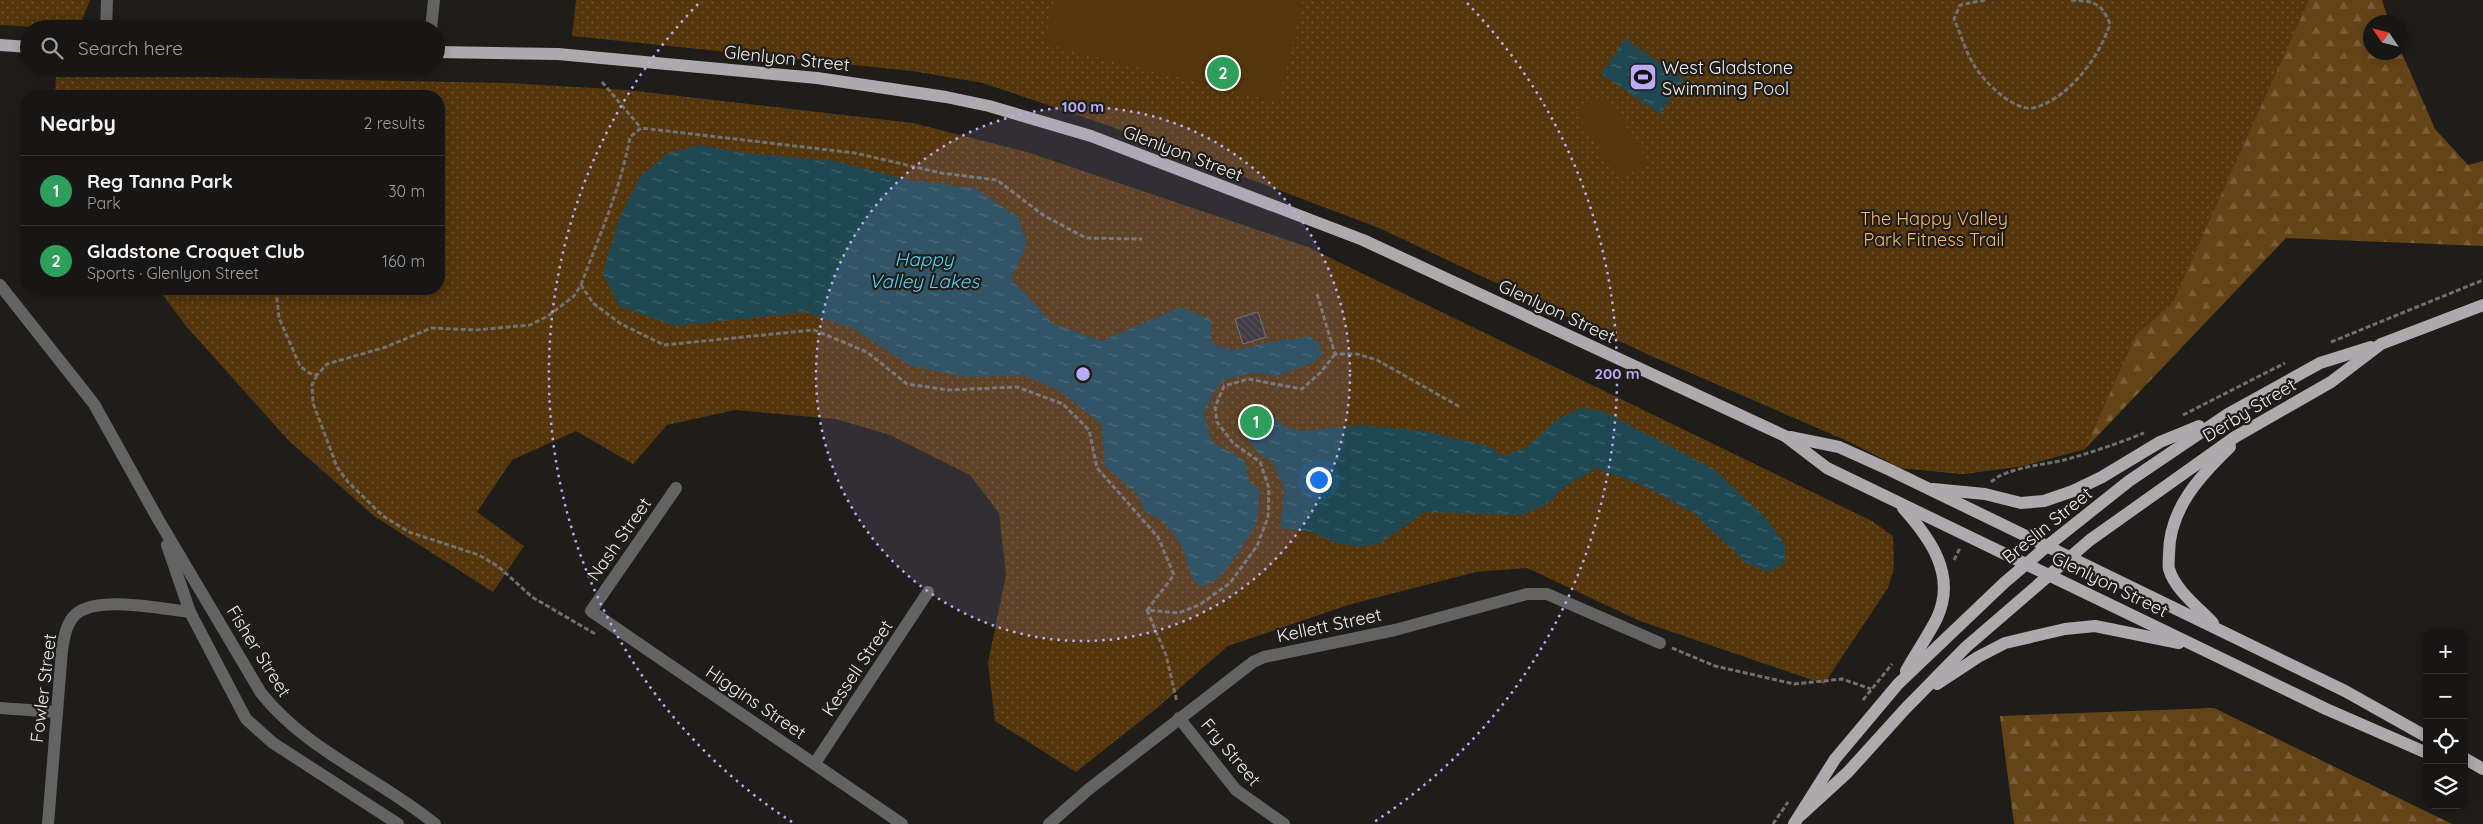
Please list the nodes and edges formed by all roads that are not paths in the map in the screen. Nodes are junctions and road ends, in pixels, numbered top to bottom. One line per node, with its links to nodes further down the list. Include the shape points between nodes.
1 (107, 0): 3 (street)
2 (434, 0): 4 (street)
3 (106, 20)
4 (432, 20)
5 (0, 45): 6 (main road)
6 (20, 46)
7 (445, 52): 13 (main road, Glenlyon Street, via 558,54 681,64 900,89 989,106 1091,136 1363,240)
8 (0, 285): 17 (street, Fisher Street, via 94,404)
9 (2483, 304): 10 (main road, Derby Street)
10 (2381, 344): 11 (main road, Breslin Street, via 2320,363); 12 (main road, Derby Street, via 2331,382)
11 (2228, 414): 15 (main road, via 2160,442 2102,477 2044,501 2021,503 1985,494); 18 (main road, Breslin Street, via 2129,481)
12 (2256, 423): 19 (main road, Derby Street, via 2151,495); 25 (main road, via 2206,470 2186,496 2169,542 2169,569 2178,586)
13 (1785, 436): 15 (main road, Glenlyon Street, via 1839,447); 16 (main road, Glenlyon Street, via 1827,468)
14 (676, 488): 23 (street, Nash Street)
15 (1925, 488): 18 (main road, Glenlyon Street)
16 (1898, 502): 20 (main road, Glenlyon Street); 28 (main road, via 1934,546 1941,567 1943,590 1937,618)
17 (158, 519): 24 (street, Fisher Street); 43 (street, Fisher Street, via 261,693 279,715)
18 (2046, 548): 19 (main road, Glenlyon Street); 20 (main road, Breslin Street)
19 (2069, 558): 21 (main road, Derby Street); 25 (main road, Glenlyon Street)
20 (2027, 563): 21 (main road, Glenlyon Street); 28 (main road, Breslin Street)
21 (2050, 574): 27 (main road, Glenlyon Street); 29 (main road, Breslin Street, via 1966,647)
22 (928, 592): 36 (street, Kessell Street)
23 (590, 611): 36 (street, Higgins Street)
24 (190, 612): 31 (street, Fowler Street, via 99,605 76,614 64,635); 42 (street, Fisher Street, via 246,719 273,743)
25 (2217, 628): 33 (main road, Glenlyon Street, via 2345,691)
26 (1660, 643): 32 (street, Kellett Street, via 1547,594 1528,594 1395,630 1264,657 1252,662)
27 (2201, 648): 29 (main road, via 2095,626 2065,629 2004,643); 34 (main road, Glenlyon Street, via 2326,709)
28 (1898, 684): 40 (main road, Breslin Street, via 1835,759)
29 (1922, 692): 40 (main road, Breslin Street, via 1848,772)
30 (0, 708): 31 (street)
31 (57, 712): 41 (street, Fowler Street)
32 (1179, 718): 45 (street, Kellett Street); 46 (street, Fry Street, via 1236,790)
33 (2423, 735)
34 (2423, 750)
35 (2468, 760): 38 (main road)
36 (815, 763): 44 (street, Higgins Street)
37 (2468, 767): 39 (main road)
38 (2483, 769)
39 (2483, 773)
40 (1797, 819)
41 (48, 824)
42 (398, 824)
43 (435, 824)
44 (902, 824)
45 (1049, 824)
46 (1284, 824)

